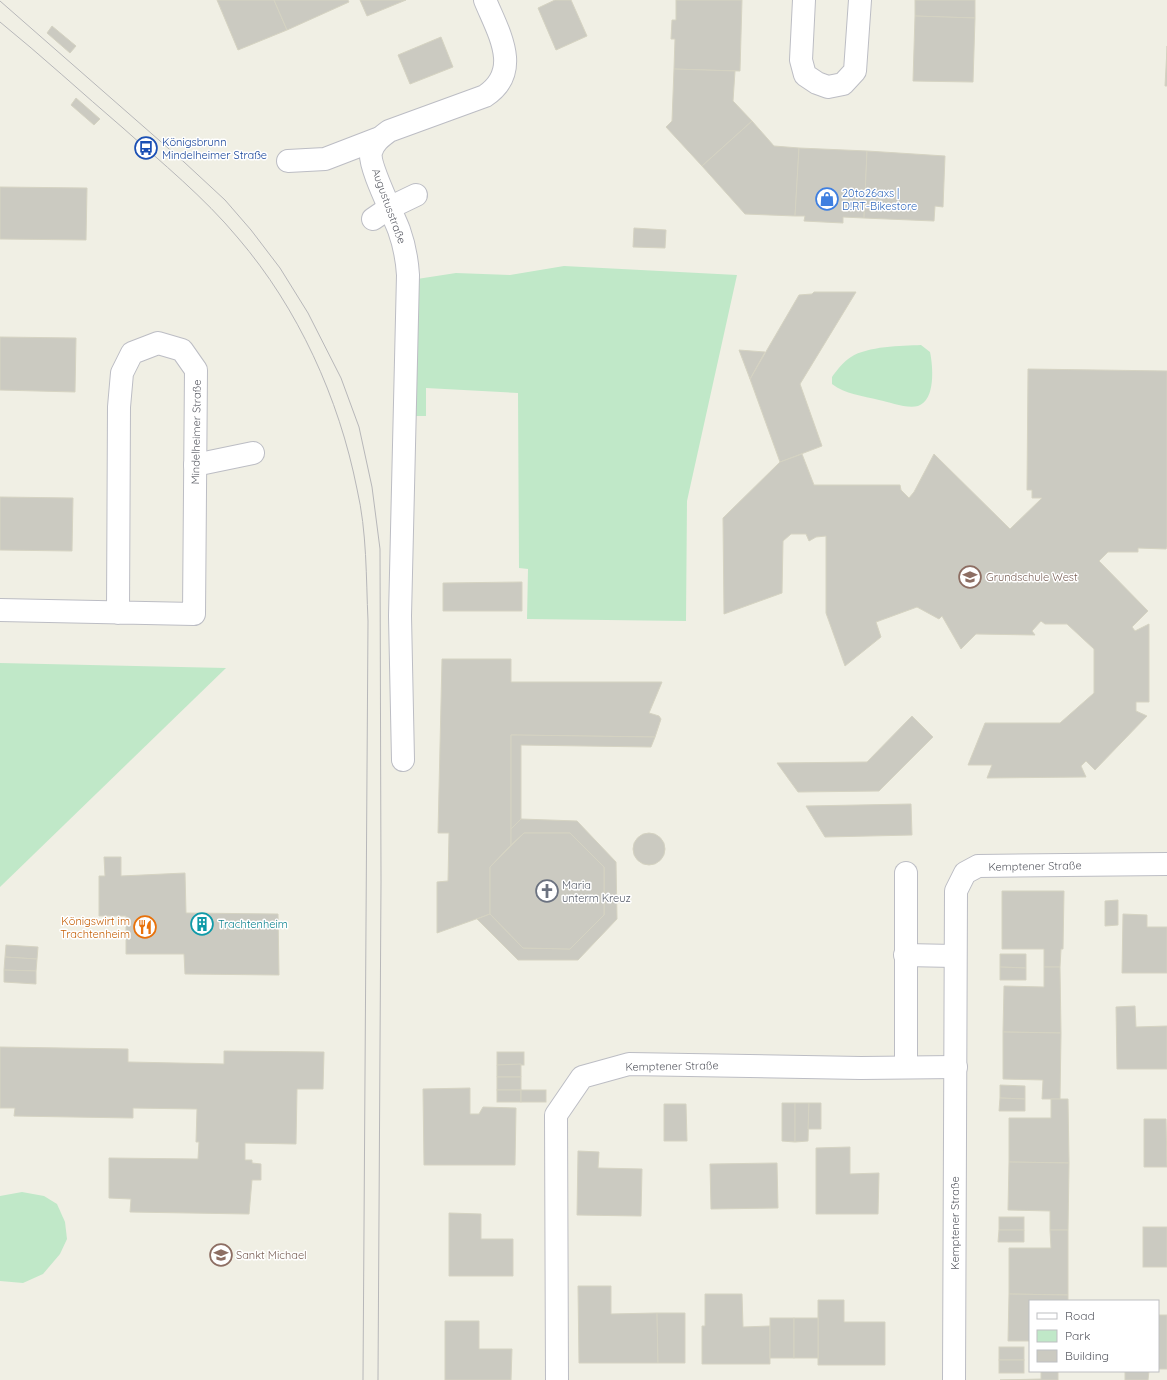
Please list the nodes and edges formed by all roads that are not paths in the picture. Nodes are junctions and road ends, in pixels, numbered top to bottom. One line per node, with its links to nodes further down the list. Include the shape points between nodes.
1 (485, 0): 4 (street, via 505,49 502,78 496,89 485,96 389,131)
2 (804, 0): 3 (street, via 801,60 805,75 828,87 843,84 855,71)
3 (860, 0)
4 (377, 139): 5 (street, via 325,159); 7 (street, Augustusstraße, via 371,153)
5 (288, 161)
6 (416, 195): 7 (street)
7 (381, 213): 12 (street, Augustusstraße, via 399,231 407,264 400,616)
8 (253, 453): 9 (street)
9 (195, 465): 11 (street, Mindelheimer Straße, via 194,614); 11 (street, Mindelheimer Straße, via 196,370 182,350 158,343 132,353 122,373 118,407)
10 (0, 610): 11 (street, Mindelheimer Straße)
11 (118, 613)
12 (403, 760)
13 (1167, 864): 16 (street, Kemptener Straße, via 978,866 965,873 956,891)
14 (906, 873): 15 (street)
15 (905, 955): 16 (street); 17 (street)
16 (954, 956): 18 (street, Kemptener Straße)
17 (906, 1067): 18 (street, Kemptener Straße); 19 (street, Kemptener Straße, via 628,1064 582,1077 556,1115)
18 (956, 1067): 20 (street, Kemptener Straße)
19 (557, 1380)
20 (954, 1380)

